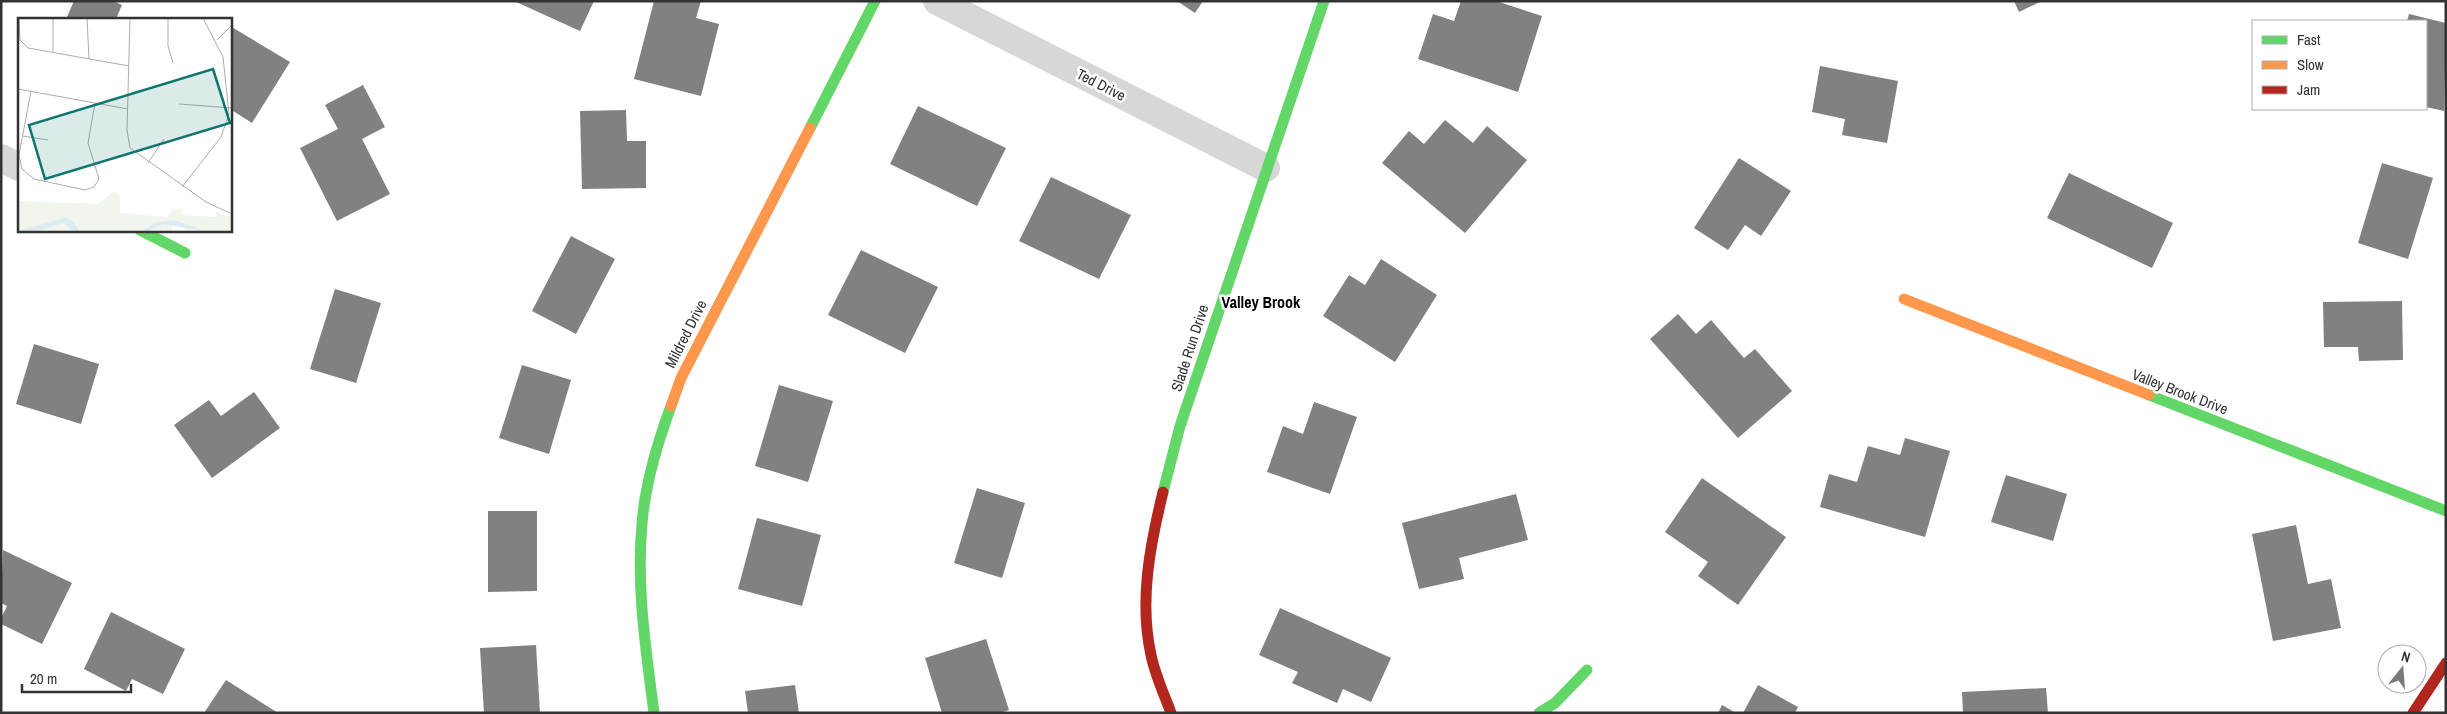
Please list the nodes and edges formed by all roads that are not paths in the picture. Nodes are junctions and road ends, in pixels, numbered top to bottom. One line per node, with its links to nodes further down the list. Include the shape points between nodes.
1 (875, 1): 13 (street, Mildred Drive, via 681,378 659,436 645,499 640,571)
2 (937, 1): 6 (street, Ted Drive)
3 (1324, 1): 6 (street, Slade Run Drive)
4 (1, 158): 5 (street)
5 (18, 167)
6 (1266, 168): 14 (street, Slade Run Drive, via 1180,426 1151,542 1146,602 1152,655)
7 (142, 231): 8 (street)
8 (185, 253)
9 (1904, 299): 10 (street, Valley Brook Drive)
10 (2446, 511)
11 (2446, 663): 16 (street)
12 (1587, 670): 15 (street, via 1555,703)
13 (654, 713)
14 (1171, 713)
15 (1540, 713)
16 (2413, 713)

